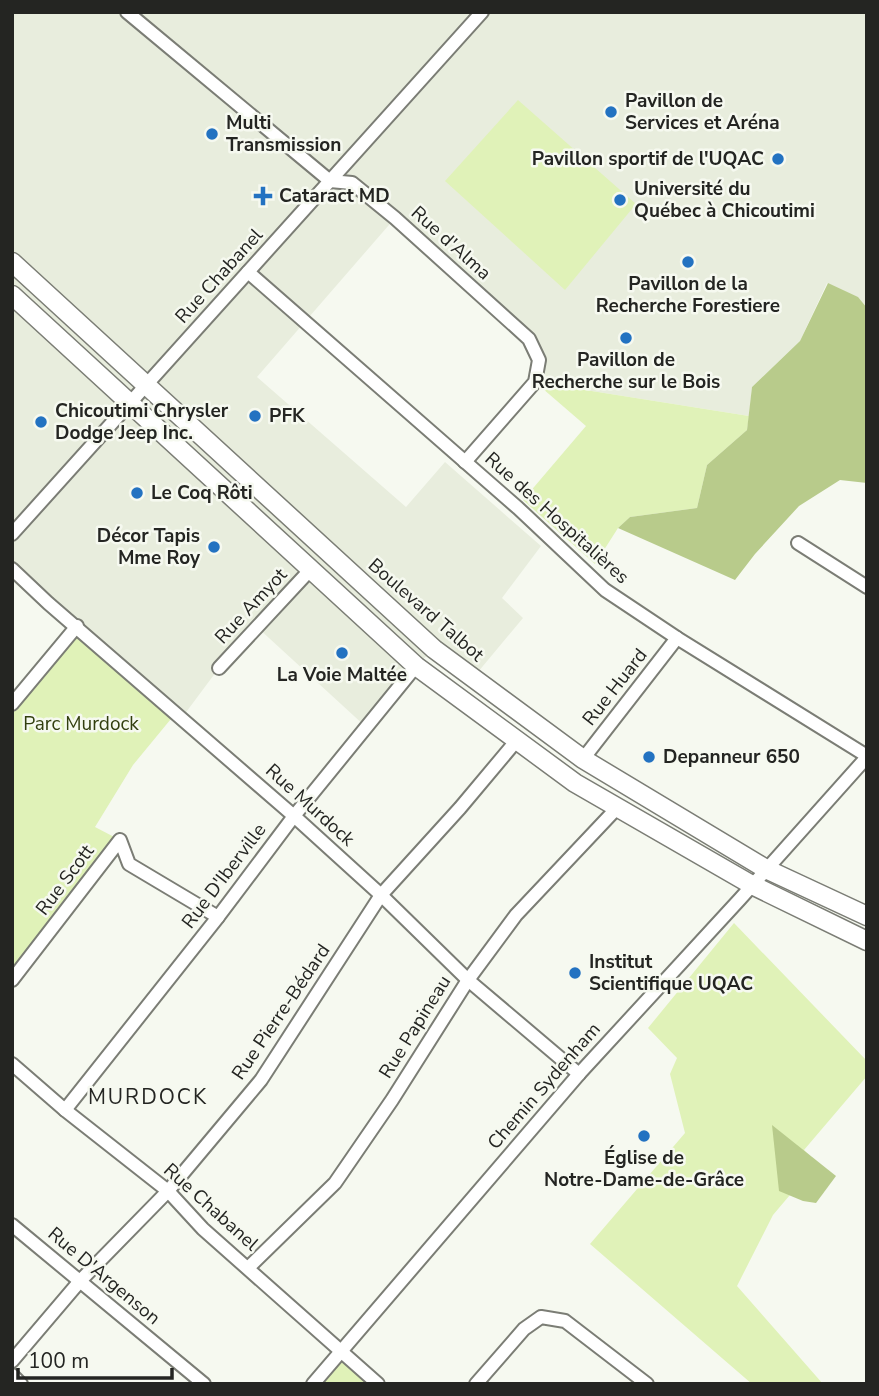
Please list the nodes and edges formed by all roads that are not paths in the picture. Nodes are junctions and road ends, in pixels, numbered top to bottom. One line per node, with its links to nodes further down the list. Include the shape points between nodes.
1 (127, 12): 3 (street, Rue d'Alma)
2 (482, 12): 3 (street, Rue Chabanel)
3 (330, 181): 5 (street, Rue Chabanel); 9 (street, Rue d'Alma, via 352,183 529,339 539,360 535,382)
4 (12, 262): 7 (main road, Boulevard Talbot)
5 (248, 272): 7 (street, Rue Chabanel); 9 (street, Rue des Hospitalières)
6 (12, 295): 8 (main road)
7 (146, 385): 8 (street, Rue Chabanel); 22 (main road, Boulevard Talbot, via 434,649)
8 (130, 403): 10 (street, Rue Chabanel); 13 (main road)
9 (465, 462): 16 (street, Rue des Hospitalières, via 604,590)
10 (12, 534)
11 (798, 543): 14 (street)
12 (12, 569): 15 (street, Rue Murdock)
13 (311, 569): 17 (main road); 18 (street, Rue Amyot)
14 (867, 587)
15 (77, 626): 19 (street); 24 (street, Rue Murdock)
16 (677, 638): 21 (street, Rue des Hospitalières); 22 (street, Rue Huard)
17 (416, 666): 20 (main road); 24 (street, Rue D'Iberville)
18 (219, 668)
19 (12, 704)
20 (516, 740): 23 (main road); 27 (street, Rue Pierre-Bédard)
21 (867, 757): 25 (street, Chemin Sydenham)
22 (583, 759): 25 (main road, Boulevard Talbot)
23 (617, 808): 26 (main road); 32 (street, Rue Papineau, via 516,915)
24 (294, 816): 27 (street, Rue Murdock); 29 (street, Rue D'Iberville)
25 (766, 869): 26 (street, Chemin Sydenham); 28 (main road, Boulevard Talbot)
26 (752, 886): 30 (main road); 34 (street, Chemin Sydenham)
27 (381, 895): 32 (street, Rue Murdock); 36 (street, Rue Pierre-Bédard, via 261,1080)
28 (867, 916)
29 (218, 917): 31 (street, Rue Scott, via 129,864 120,839); 35 (street, Rue D'Iberville)
30 (867, 941)
31 (12, 980)
32 (468, 980): 34 (street, Rue Murdock); 38 (street, Rue Papineau, via 335,1183)
33 (12, 1064): 35 (street, Rue Chabanel)
34 (579, 1074): 40 (street, Chemin Sydenham)
35 (65, 1110): 36 (street, Rue Chabanel)
36 (168, 1191): 38 (street, Rue Chabanel); 39 (street, Rue Pierre-Bédard)
37 (12, 1225): 39 (street, Rue D'Argenson)
38 (248, 1268): 40 (street, Rue Chabanel)
39 (80, 1281): 41 (street, Rue Pierre-Bédard); 45 (street, Rue D'Argenson)
40 (341, 1351): 46 (street, Chemin Sydenham); 47 (street, Rue Chabanel)
41 (12, 1361)
42 (12, 1375): 44 (street)
43 (644, 1383): 48 (street, via 565,1321 541,1317 524,1329)
44 (22, 1384)
45 (204, 1384)
46 (313, 1384)
47 (378, 1384)
48 (476, 1384)

